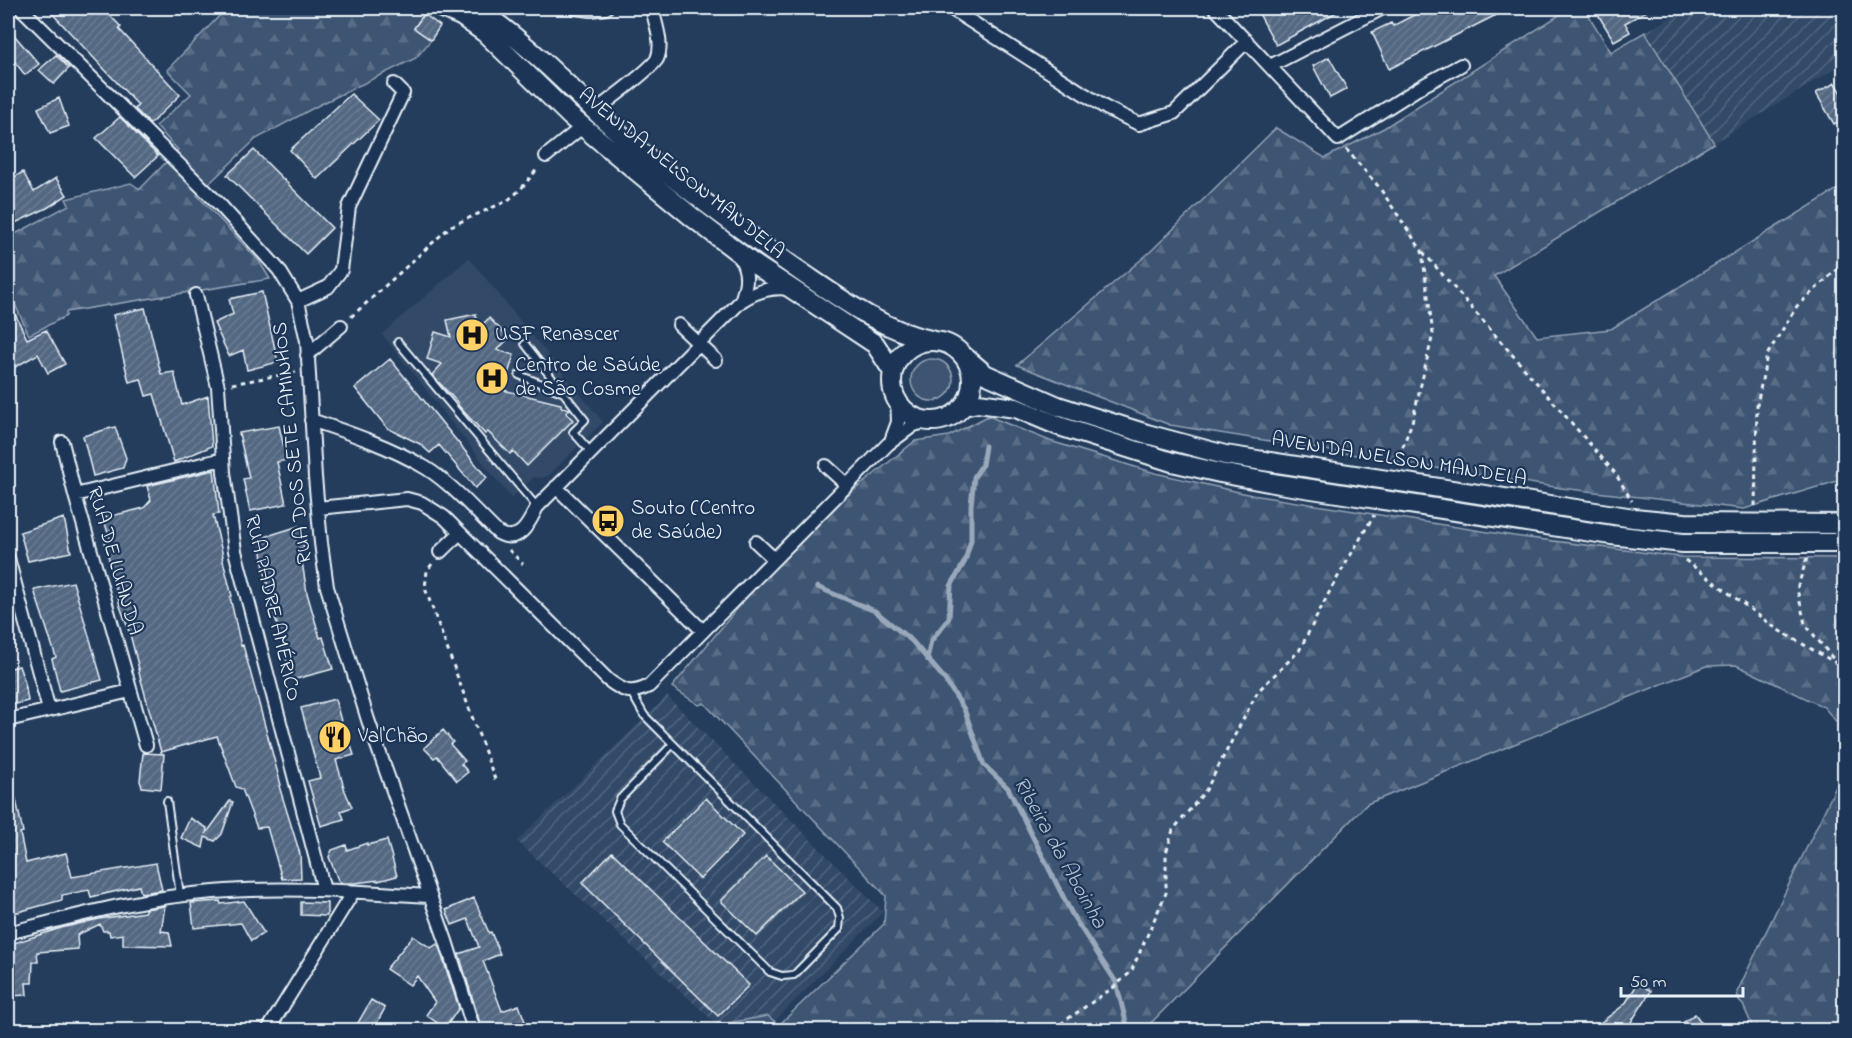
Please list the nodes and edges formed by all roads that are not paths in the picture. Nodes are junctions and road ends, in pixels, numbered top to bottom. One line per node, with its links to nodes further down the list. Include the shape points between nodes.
1 (21, 8): 23 (street, RUA DOS SETE CAMINHOS, via 220,205 279,270)
2 (442, 8): 17 (main road, AVENIDA NELSON MANDELA, via 485,33)
3 (475, 8): 12 (main road, AVENIDA NELSON MANDELA)
4 (490, 8): 12 (street, via 512,25)
5 (575, 8): 6 (street)
6 (606, 8)
7 (652, 8): 16 (street, via 659,42 657,59)
8 (950, 8): 11 (street, via 1106,108 1139,124 1174,113)
9 (1215, 8): 11 (street)
10 (1383, 8): 14 (street)
11 (1246, 41): 14 (street)
12 (542, 61): 16 (main road, AVENIDA NELSON MANDELA)
13 (1461, 65): 14 (street, via 1338,139)
14 (1270, 66)
15 (394, 84): 23 (street, via 403,93 349,207 341,270 328,287)
16 (595, 111): 26 (main road, AVENIDA NELSON MANDELA, via 724,218 832,293 897,331)
17 (582, 127): 18 (street); 19 (main road, AVENIDA NELSON MANDELA)
18 (546, 156)
19 (735, 250): 20 (main road, AVENIDA NELSON MANDELA); 22 (street, via 746,271 747,284)
20 (791, 289): 22 (street, via 768,288); 33 (main road, AVENIDA NELSON MANDELA, via 875,344)
21 (196, 295): 43 (street, RUA PADRE AMÉRICO, via 218,387)
22 (741, 300): 28 (street)
23 (298, 301): 30 (street, RUA DOS SETE CAMINHOS)
24 (679, 325): 28 (street)
25 (341, 326): 30 (street)
26 (932, 340): 31 (main road, via 947,343); 33 (main road, via 907,350)
27 (398, 342): 48 (lane)
28 (698, 343): 32 (street); 42 (street)
29 (525, 344): 35 (lane)
30 (307, 355): 38 (street, RUA DOS SETE CAMINHOS)
31 (965, 357): 37 (main road, via 973,382); 50 (main road, AVENIDA NELSON MANDELA, via 985,374 1058,406 1225,455 1634,518 1685,523)
32 (716, 360)
33 (893, 372): 36 (main road, via 892,386)
34 (519, 375): 35 (lane)
35 (563, 392): 42 (lane, via 585,420 573,432)
36 (897, 398): 39 (main road, via 915,417); 41 (street, via 898,422)
37 (963, 406): 39 (main road, via 941,420); 53 (main road, AVENIDA NELSON MANDELA, via 978,403 1016,408 1172,462 1279,484 1683,543)
38 (311, 420): 48 (street, via 427,469 506,537 516,536 527,526); 49 (street, RUA DOS SETE CAMINHOS)
39 (928, 420): 41 (street, via 914,424)
40 (63, 442): 47 (street, RUA DE LUANDA)
41 (888, 444): 45 (street)
42 (591, 452): 46 (street)
43 (223, 459): 47 (street); 65 (street, RUA PADRE AMÉRICO, via 235,551)
44 (826, 466): 45 (street)
45 (847, 485): 56 (street)
46 (556, 487): 48 (street); 57 (street)
47 (75, 495): 58 (street, RUA DE LUANDA)
48 (537, 507)
49 (318, 508): 51 (street, via 407,499 422,503); 68 (street, RUA DOS SETE CAMINHOS, via 327,587)
50 (1845, 524)
51 (460, 533): 54 (street); 59 (street, via 608,680)
52 (756, 542): 56 (street)
53 (1845, 543)
54 (440, 552)
55 (8, 558): 60 (street)
56 (774, 559): 57 (street)
57 (703, 631): 59 (street, via 649,686)
58 (130, 691): 60 (street); 63 (street, RUA DE LUANDA)
59 (631, 692): 62 (lane, via 644,715)
60 (49, 710): 61 (street)
61 (8, 720)
62 (673, 744): 62 (lane, via 620,799 615,811 620,824 770,972 794,975 839,929 837,908)
63 (146, 745)
64 (166, 801): 67 (lane)
65 (324, 890): 66 (street); 67 (street)
66 (353, 892): 68 (street); 70 (street)
67 (180, 895): 69 (street)
68 (429, 896): 71 (street, RUA DOS SETE CAMINHOS)
69 (8, 933)
70 (268, 1030)
71 (474, 1030)

